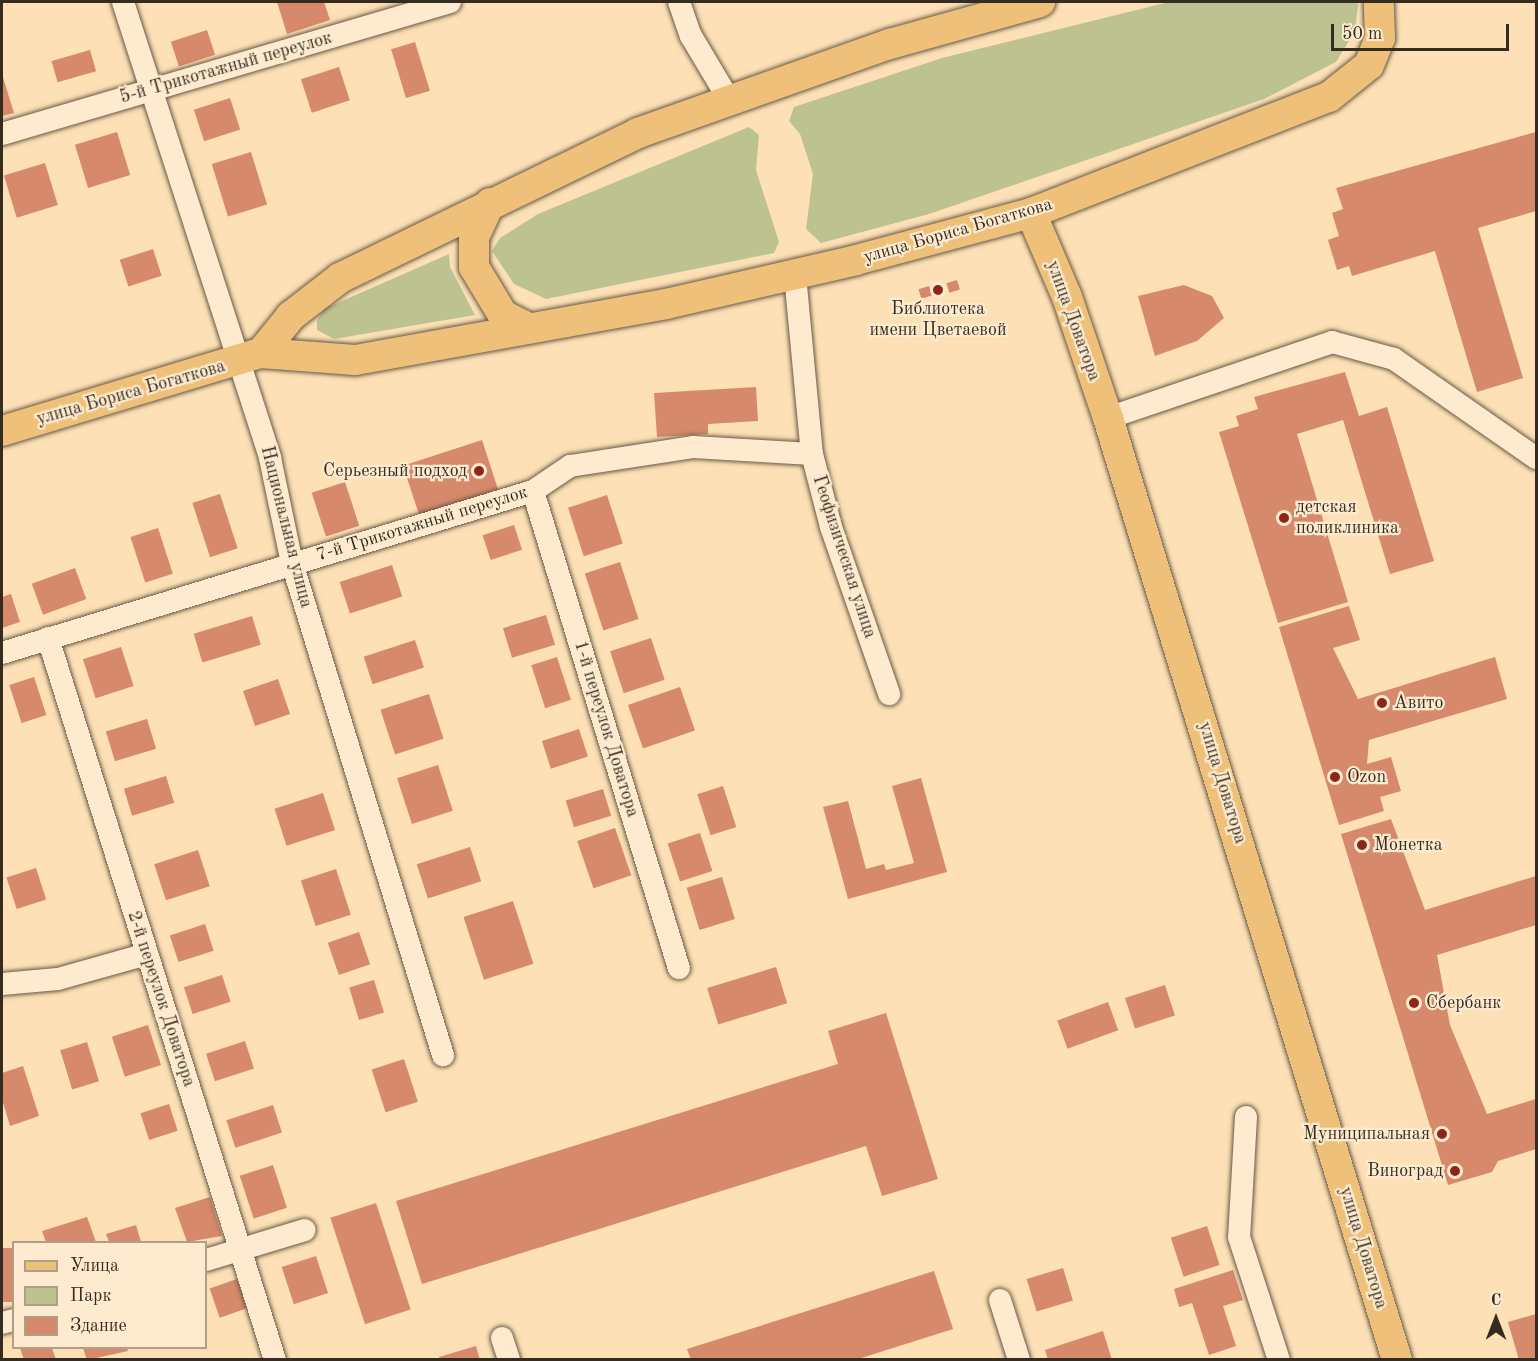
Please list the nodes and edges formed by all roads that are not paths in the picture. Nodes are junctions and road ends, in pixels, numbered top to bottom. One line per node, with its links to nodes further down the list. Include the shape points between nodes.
1 (123, 2): 6 (street, Национальная улица)
2 (450, 2): 6 (street, 5-й Трикотажный переулок)
3 (678, 2): 7 (street, via 691,36)
4 (1040, 2): 7 (main road, via 890,44)
5 (1379, 2): 10 (main road, улица Бориса Богаткова, via 1381,30 1369,65 1329,97)
6 (149, 90): 8 (street, 5-й Трикотажный переулок); 13 (street, Национальная улица)
7 (728, 98): 9 (main road, via 638,133)
8 (2, 134)
9 (490, 203): 12 (main road, via 474,238 474,267 503,315); 13 (main road, via 340,278 291,316)
10 (1031, 213): 11 (main road, улица Бориса Богаткова); 14 (main road, улица Доватора, via 1067,297)
11 (795, 275): 12 (main road, улица Бориса Богаткова); 16 (street, Геофизическая улица)
12 (528, 328): 13 (main road, улица Бориса Богаткова, via 355,360)
13 (249, 358): 15 (main road, улица Бориса Богаткова); 19 (street, Национальная улица)
14 (1108, 418): 17 (street, via 1332,342 1394,358); 37 (main road, улица Доватора)
15 (2, 430)
16 (812, 454): 18 (street, 7-й Трикотажный переулок, via 693,447 570,466); 22 (street, Геофизическая улица, via 831,527)
17 (1536, 458)
18 (533, 490): 19 (street, 7-й Трикотажный переулок); 24 (street, 1-й переулок Доватора)
19 (292, 563): 20 (street, 7-й Трикотажный переулок); 26 (street, Национальная улица)
20 (48, 638): 21 (street, 7-й Трикотажный переулок); 23 (street, 2-й переулок Доватора)
21 (2, 653)
22 (889, 694)
23 (147, 954): 25 (street, via 58,980); 29 (street, 2-й переулок Доватора)
24 (679, 968)
25 (2, 984)
26 (443, 1055)
27 (1246, 1118): 36 (street, via 1239,1237)
28 (305, 1230): 29 (street)
29 (240, 1249): 30 (street); 33 (street, 2-й переулок Доватора)
30 (207, 1260)
31 (1000, 1300): 35 (street)
32 (502, 1338): 34 (street)
33 (275, 1359)
34 (509, 1359)
35 (1019, 1359)
36 (1279, 1359)
37 (1397, 1359)

